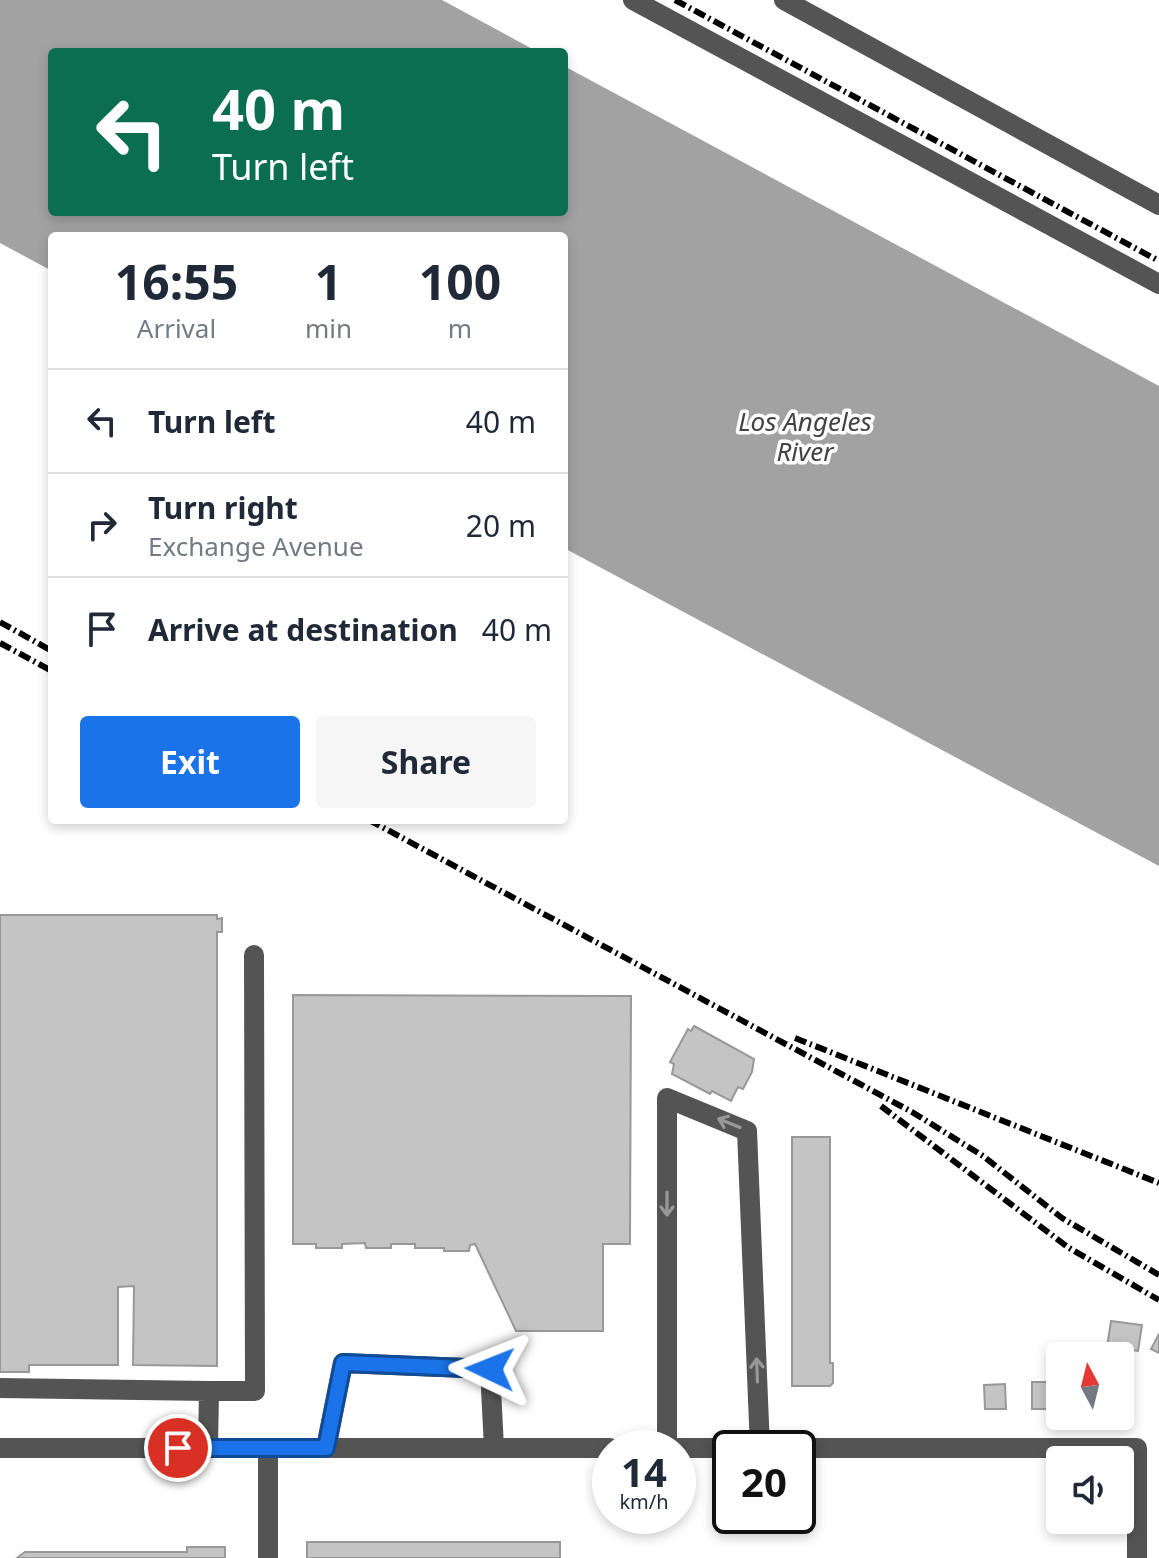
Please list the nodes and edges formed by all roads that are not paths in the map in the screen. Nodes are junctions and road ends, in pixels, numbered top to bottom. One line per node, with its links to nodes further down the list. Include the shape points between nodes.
1 (633, 0): 4 (street)
2 (784, 0): 3 (street)
3 (1159, 205)
4 (1159, 284)
5 (254, 955): 7 (street, via 255,1391)
6 (0, 1388): 7 (street)
7 (209, 1391): 11 (street)
8 (667, 1430): 9 (street, one-way to 8, via 747,1131 667,1098)
9 (759, 1430)
10 (0, 1448): 11 (street)
11 (208, 1448): 12 (street)
12 (268, 1448): 13 (street); 17 (street)
13 (326, 1448): 14 (street); 14 (street, via 343,1363 490,1369)
14 (494, 1448): 15 (street)
15 (592, 1448)
16 (816, 1448): 18 (street, via 1137,1448)
17 (268, 1558)
18 (1137, 1558)

